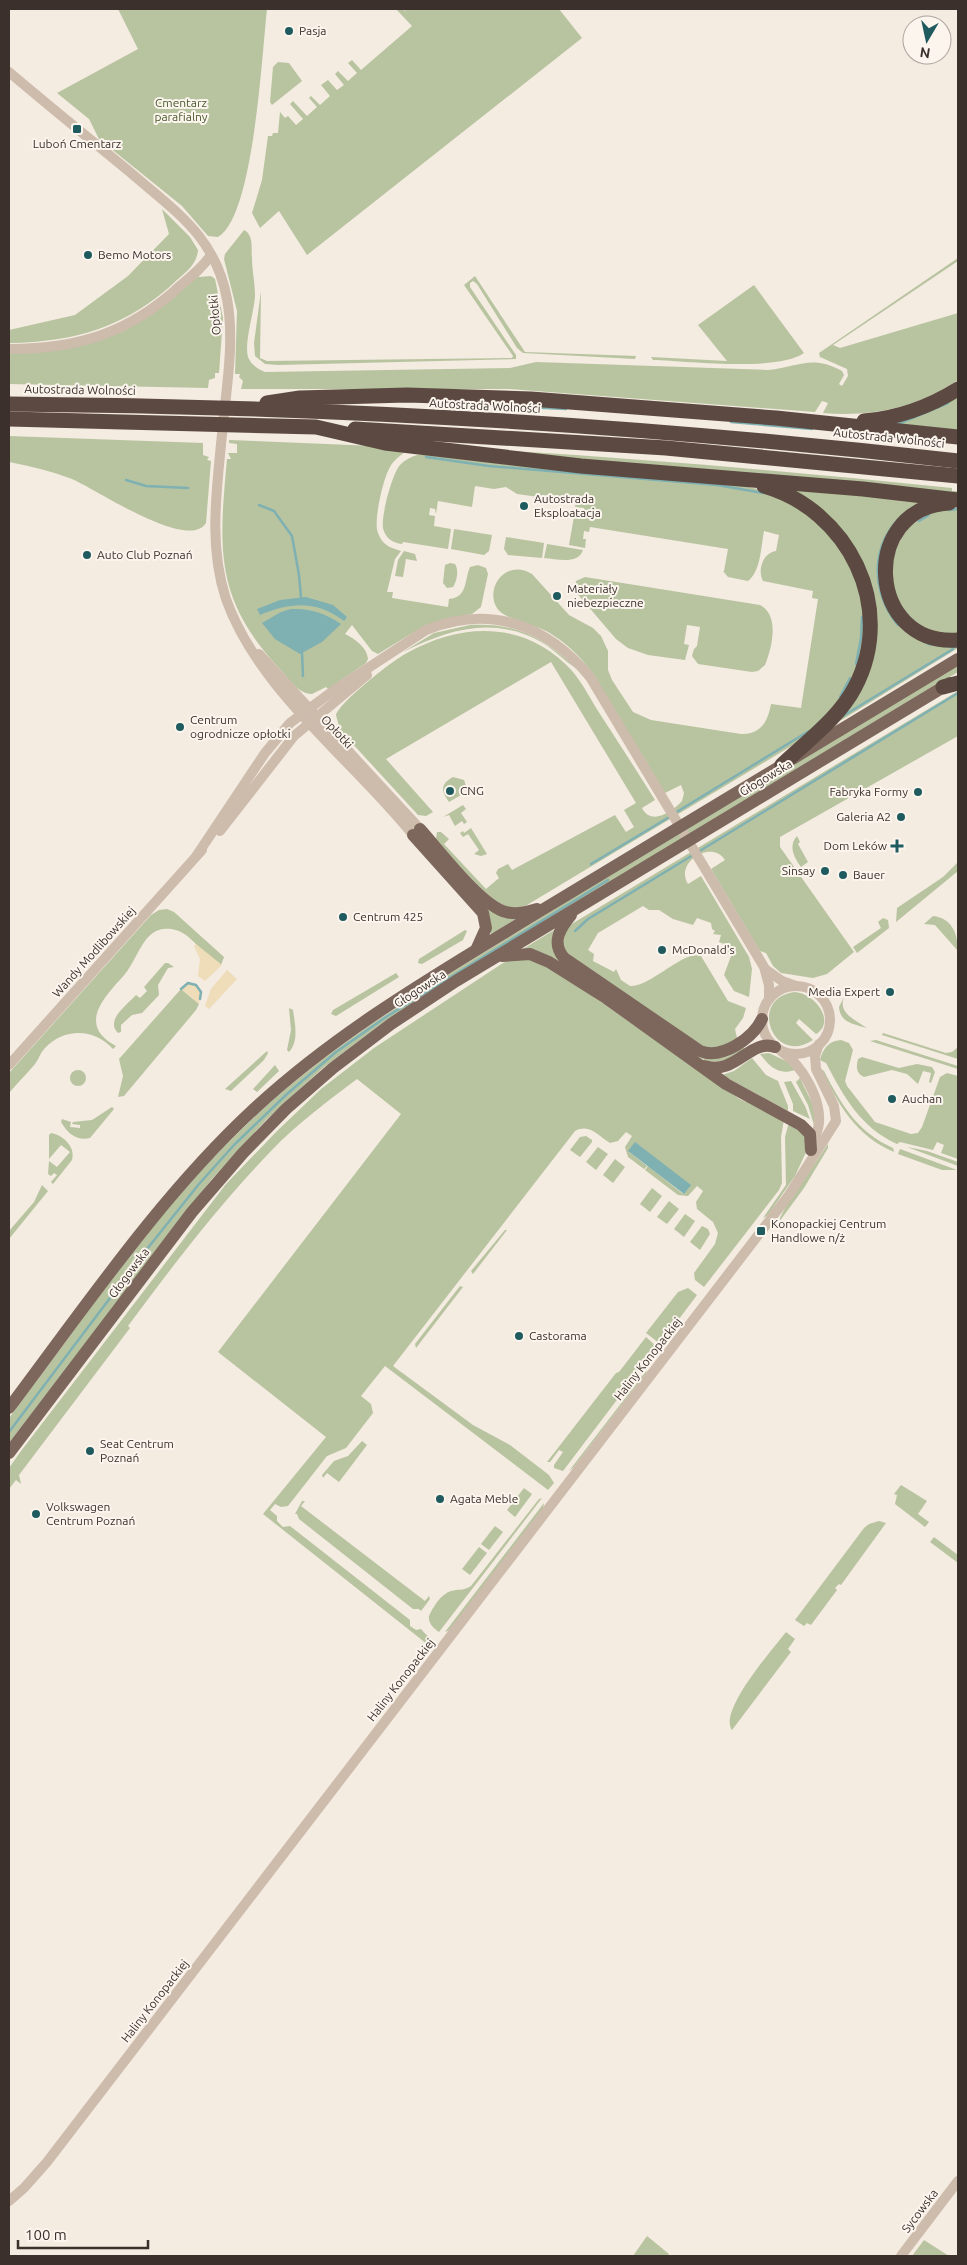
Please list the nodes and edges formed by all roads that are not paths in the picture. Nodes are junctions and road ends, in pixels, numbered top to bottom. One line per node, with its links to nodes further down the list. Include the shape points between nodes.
1 (9, 72): 2 (street, Opłotki, via 170,206 193,229)
2 (211, 255): 3 (street, via 166,299 121,328 70,344 40,349); 22 (street, Opłotki, via 229,308 227,374 215,511 217,560 228,603 248,642)
3 (9, 349)
4 (958, 389): 8 (highway, via 930,405 906,413)
5 (9, 404): 6 (highway, Autostrada Wolności)
6 (234, 409): 8 (highway, via 300,398 419,395 570,402); 11 (highway, Autostrada Wolności, via 575,426)
7 (9, 419): 9 (highway)
8 (836, 423): 10 (highway)
9 (316, 427): 12 (highway, via 657,447); 13 (highway, via 385,443 581,466)
10 (958, 438)
11 (958, 460)
12 (958, 476)
13 (731, 478): 14 (highway); 25 (highway, via 781,492 826,519 853,554 869,603 868,649 855,686 830,720)
14 (958, 501): 15 (highway, via 928,508 902,525 888,550 884,575 888,595 903,620 928,636)
15 (958, 640)
16 (402, 645): 21 (street, Wandy Modlibowskiej); 22 (street, Wandy Modlibowskiej); 32 (street, via 438,625 471,619 527,627 566,651 590,677)
17 (958, 658): 25 (main road, Głogowska)
18 (958, 678): 20 (main road, Głogowska)
19 (958, 682): 20 (highway)
20 (943, 687): 29 (main road, Głogowska)
21 (336, 702): 23 (street, Wandy Modlibowskiej); 24 (street, via 330,719)
22 (306, 710): 23 (street, Opłotki); 27 (street, Wandy Modlibowskiej, via 265,754)
23 (313, 719): 24 (street, Opłotki); 26 (street, Opłotki); 27 (street, Wandy Modlibowskiej, via 294,736 220,831)
24 (334, 734): 26 (street, Opłotki)
25 (782, 764): 28 (main road, Głogowska)
26 (417, 832): 28 (main road, via 495,907 522,913); 30 (main road, via 484,915 485,934)
27 (197, 855): 38 (street, Wandy Modlibowskiej)
28 (549, 906): 30 (main road, Głogowska)
29 (576, 909): 31 (main road, Głogowska); 35 (main road, via 558,936 558,947 564,958 700,1052 714,1054 731,1048 756,1029)
30 (473, 952): 42 (main road, Głogowska, via 338,1040 237,1125 159,1211)
31 (491, 960): 39 (main road, via 510,954 533,955 546,960); 43 (main road, Głogowska, via 366,1042 264,1131 202,1200)
32 (764, 968): 33 (street, via 782,981); 34 (street)
33 (798, 986): 34 (street, via 780,991); 36 (street, via 816,993 828,1009 828,1029)
34 (769, 999): 35 (street)
35 (762, 1019): 37 (street, via 764,1032)
36 (819, 1044): 37 (street, via 801,1052); 41 (street, Haliny Konopackiej, via 815,1056 816,1072 834,1106 836,1117 835,1124)
37 (777, 1048): 39 (main road, via 766,1045 755,1049 724,1068); 40 (street, Haliny Konopackiej, via 800,1069 816,1100 819,1124)
38 (9, 1065)
39 (704, 1066): 40 (main road, via 736,1090 801,1125 810,1134)
40 (811, 1150): 41 (street, Haliny Konopackiej)
41 (805, 1168): 45 (street, Haliny Konopackiej, via 766,1225 47,2162)
42 (9, 1408)
43 (9, 1453)
44 (958, 2181): 46 (street, Sycowska)
45 (9, 2201)
46 (902, 2256)

